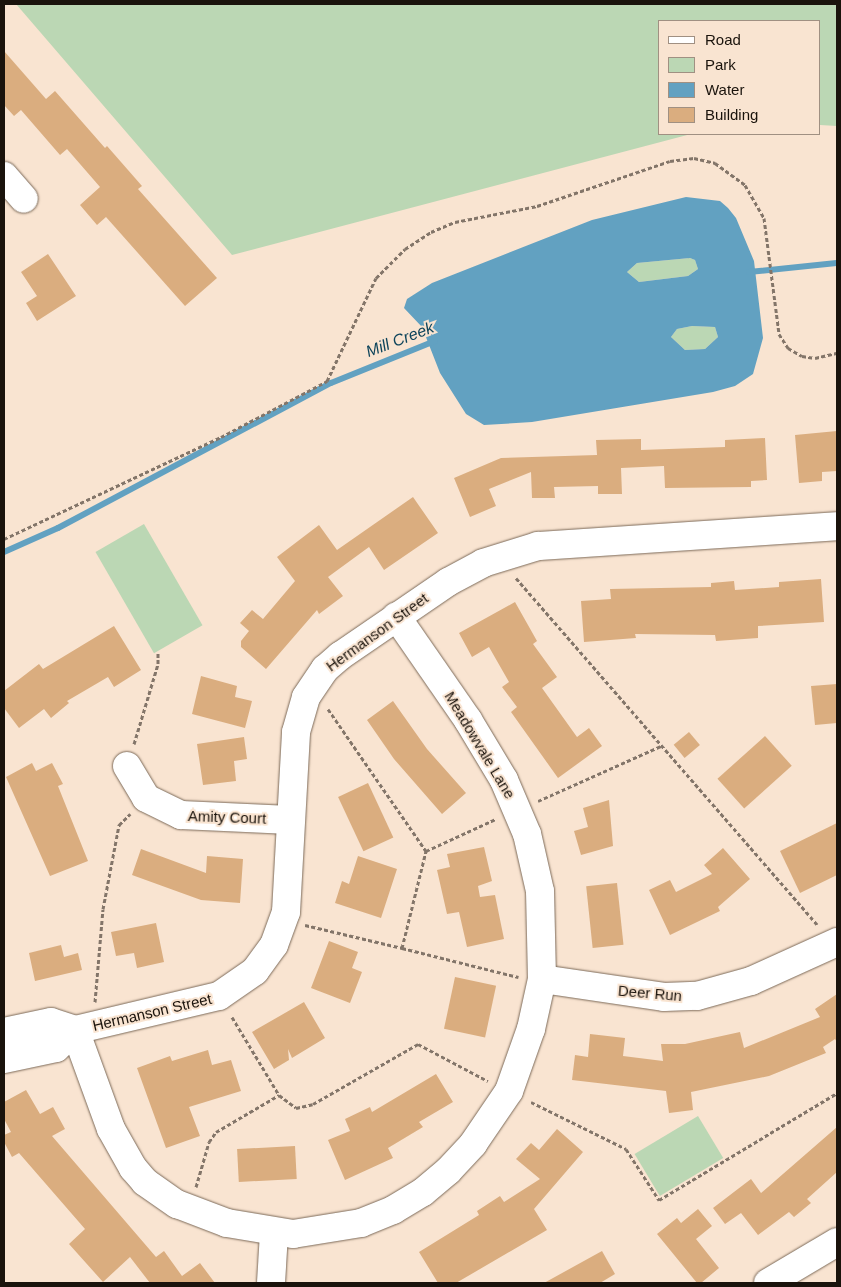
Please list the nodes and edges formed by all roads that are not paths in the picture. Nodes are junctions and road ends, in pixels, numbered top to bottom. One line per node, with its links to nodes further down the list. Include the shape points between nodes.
1 (4, 176): 2 (street)
2 (24, 200)
3 (837, 526): 4 (street, Hermanson Street, via 538,546 502,556 448,582)
4 (396, 616): 6 (street, Hermanson Street, via 340,656 325,669 312,688 298,716); 8 (street, Meadowvale Lane, via 473,728 518,809 535,861 540,891)
5 (127, 766): 6 (street, Amity Court, via 146,798 181,815)
6 (290, 820): 9 (street, Hermanson Street, via 284,920 274,946 255,971 219,996)
7 (828, 934): 8 (street, Deer Run, via 751,981 697,996 664,997)
8 (542, 979): 12 (street, Meadowvale Lane, via 532,1030 508,1091 485,1128 448,1171 408,1201 362,1222 310,1233)
9 (75, 1030): 10 (street, Hermanson Street, via 51,1022); 11 (street, Hermanson Street, via 56,1048); 12 (street, Meadowvale Lane, via 111,1128 133,1168 159,1193 188,1209)
10 (4, 1032)
11 (4, 1059)
12 (274, 1233): 14 (street)
13 (837, 1242): 15 (street)
14 (271, 1283)
15 (768, 1283)

